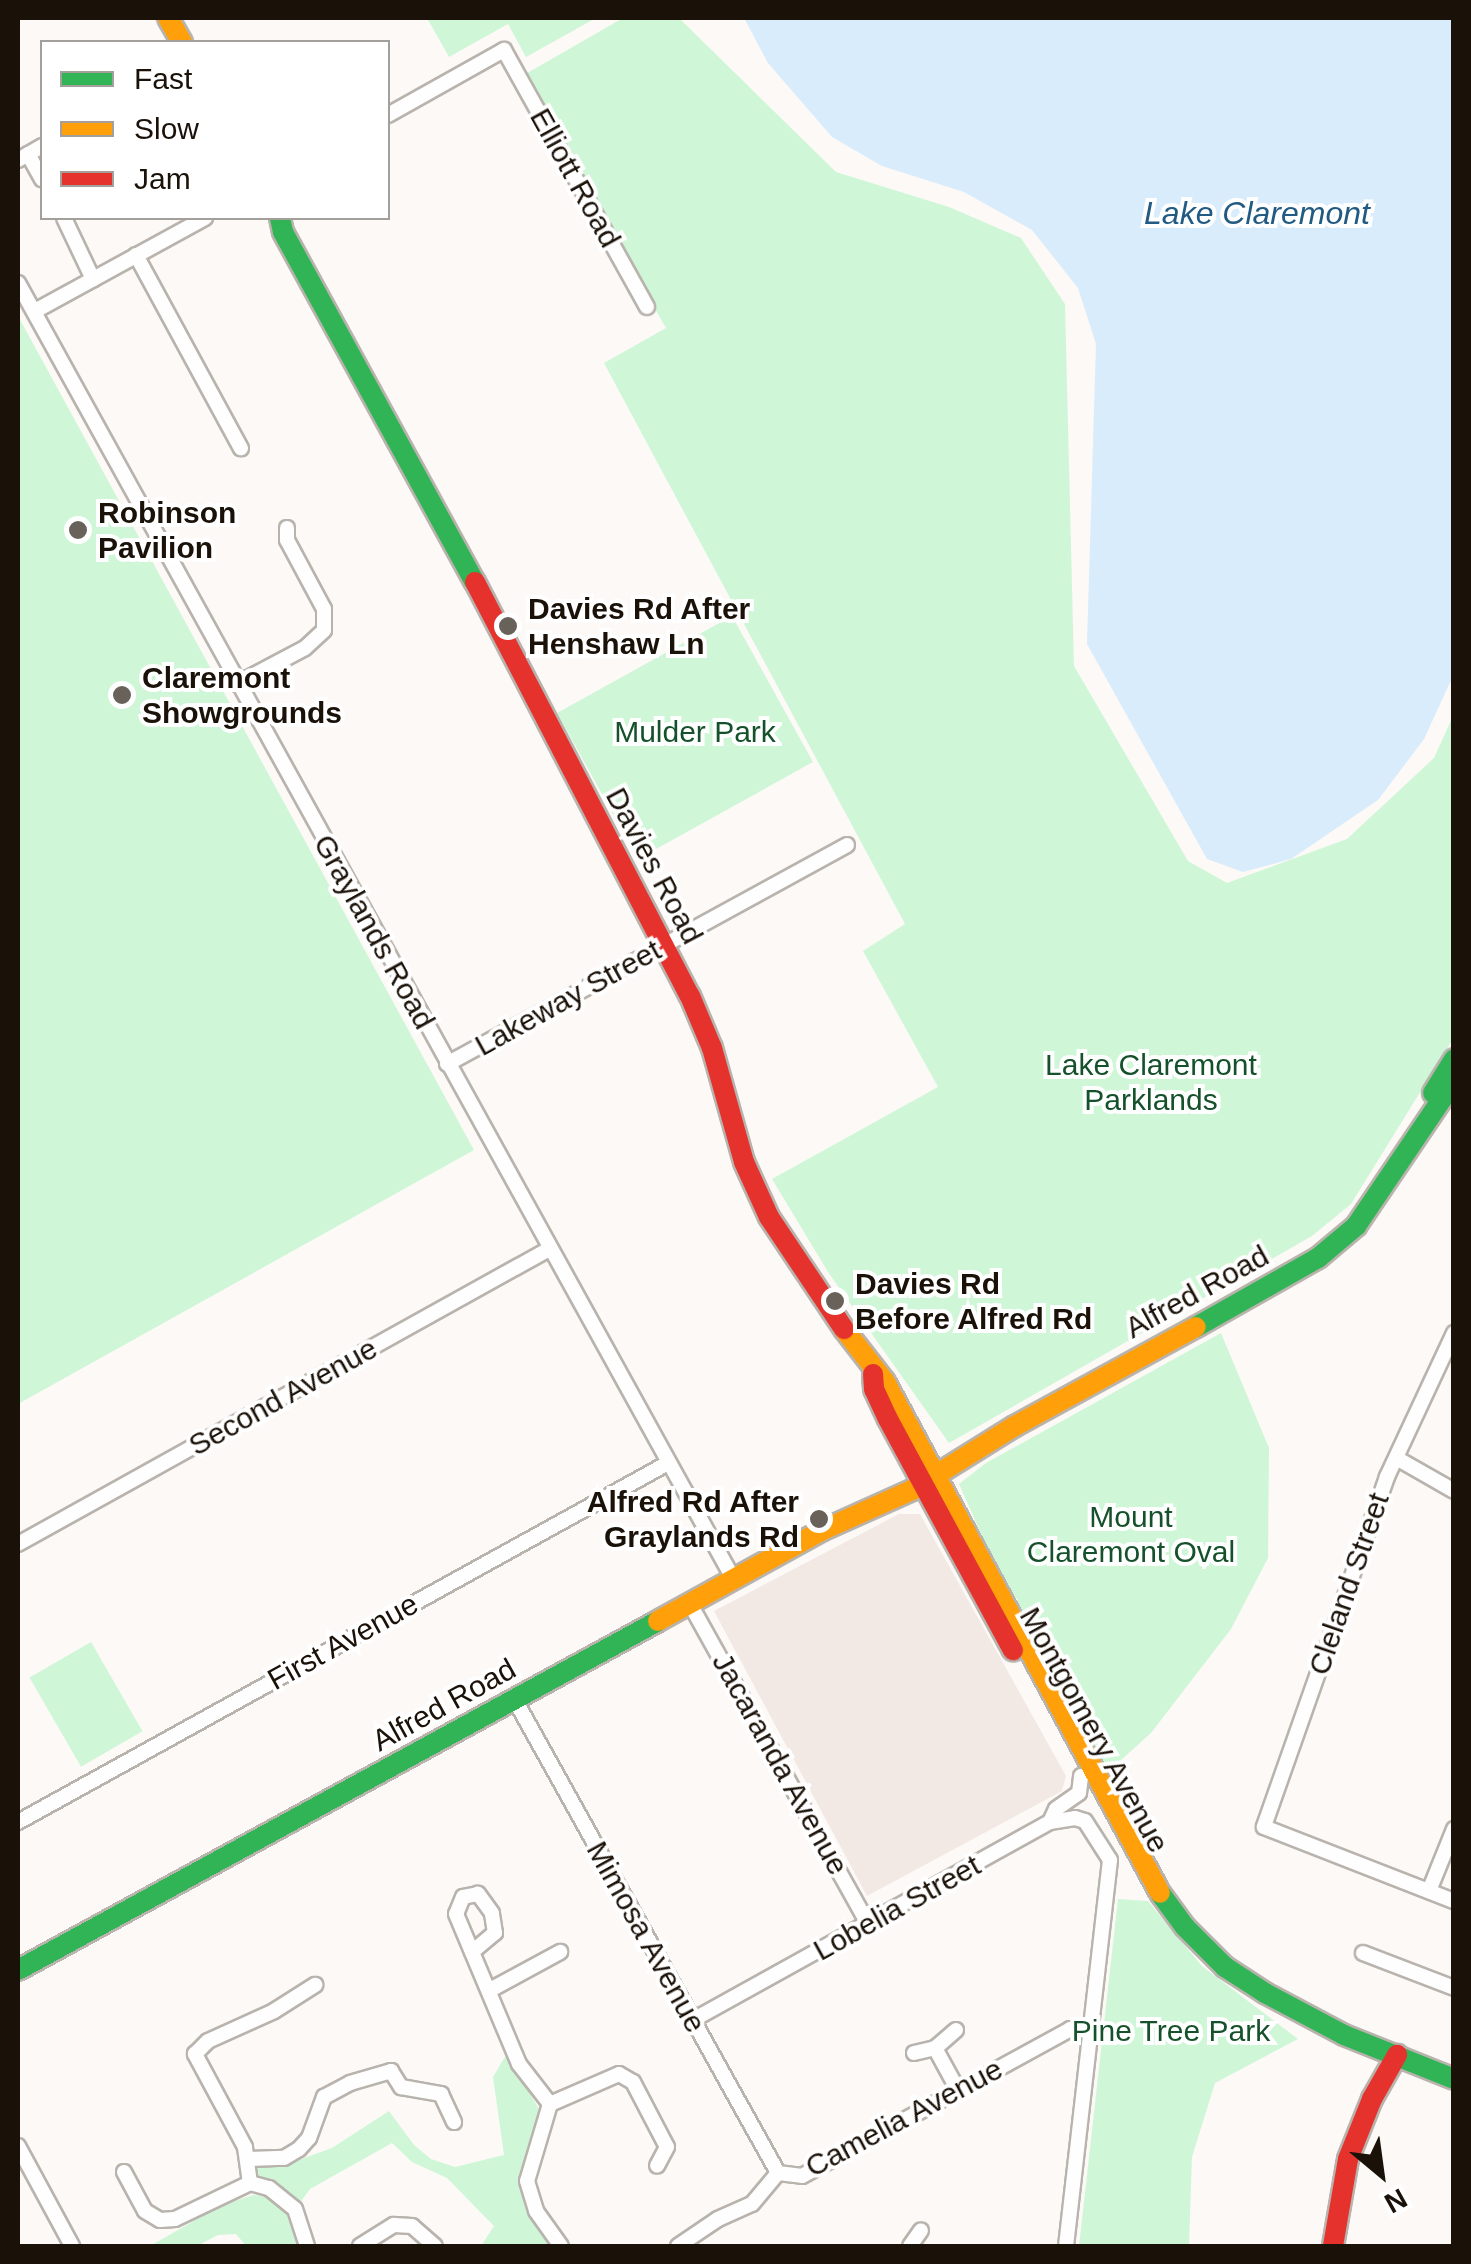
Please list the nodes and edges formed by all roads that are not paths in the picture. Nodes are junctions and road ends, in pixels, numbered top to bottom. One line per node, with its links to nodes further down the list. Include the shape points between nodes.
1 (168, 18): 2 (main road)
2 (181, 40)
3 (390, 115): 10 (street, Elliott Road, via 504,50)
4 (65, 220): 8 (street)
5 (201, 220): 7 (street)
6 (277, 222): 16 (main road, Davies Road, via 514,652)
7 (136, 255): 8 (street); 12 (street)
8 (93, 279): 11 (street)
9 (18, 283): 11 (street, Graylands Road)
10 (647, 307)
11 (35, 311): 14 (street, Graylands Road)
12 (240, 448)
13 (286, 528): 14 (street, via 324,610 324,630 305,648)
14 (237, 684): 17 (street, Graylands Road)
15 (847, 846): 16 (street, Lakeway Street)
16 (663, 946): 17 (street, Lakeway Street); 23 (main road, Davies Road, via 707,1035 744,1162 769,1218 872,1372 874,1389)
17 (447, 1064): 19 (street, Graylands Road)
18 (1452, 1070): 23 (main road, Alfred Road, via 1356,1226 1318,1258)
19 (549, 1249): 22 (street, Graylands Road); 25 (street, Second Avenue)
20 (1454, 1333): 21 (street, Cleland Street)
21 (1398, 1459): 24 (street); 33 (street, Cleland Street, via 1264,1827)
22 (668, 1463): 26 (street, Graylands Road); 30 (street, First Avenue)
23 (927, 1473): 26 (main road, Alfred Road, via 862,1500); 29 (main road, Montgomery Avenue)
24 (1454, 1491)
25 (18, 1544)
26 (734, 1580): 27 (main road, Alfred Road)
27 (690, 1604): 28 (main road, Alfred Road); 35 (street, Jacaranda Avenue)
28 (515, 1700): 36 (main road, Alfred Road); 45 (street, Mimosa Avenue)
29 (1080, 1768): 31 (street, Lobelia Street, via 1078,1793); 49 (main road, Montgomery Avenue, via 1133,1865 1225,1967 1311,2019)
30 (18, 1822)
31 (1050, 1822): 35 (street, Lobelia Street); 47 (street, via 1084,1821 1110,1860)
32 (1454, 1829): 33 (street)
33 (1429, 1891): 34 (street)
34 (1454, 1901)
35 (870, 1924): 45 (street, Lobelia Street)
36 (94, 1932): 40 (main road, Alfred Road); 41 (main road, Alfred Road)
37 (472, 1952): 44 (street)
38 (560, 1952): 44 (street)
39 (1362, 1953): 43 (street)
40 (18, 1970)
41 (18, 1984)
42 (315, 1985): 56 (street, via 195,2054)
43 (1454, 1988)
44 (490, 1990): 53 (street, via 519,2064)
45 (692, 2021): 59 (street, Mimosa Avenue)
46 (956, 2030): 48 (street)
47 (1089, 2031): 52 (street, Camelia Avenue, via 1070,2029); 71 (street)
48 (935, 2048): 50 (street); 52 (street)
49 (1389, 2052): 51 (main road, Montgomery Avenue); 72 (main road, via 1387,2079 1348,2159)
50 (914, 2053)
51 (1454, 2079)
52 (958, 2090): 59 (street, Camelia Avenue, via 802,2176)
53 (550, 2104): 57 (street, via 619,2074 633,2082 667,2147); 68 (street, via 528,2181 536,2211)
54 (454, 2122): 56 (street, via 441,2094 401,2087 391,2070 324,2098 300,2149 284,2158)
55 (18, 2146): 60 (street)
56 (249, 2159): 62 (street)
57 (657, 2166)
58 (124, 2172): 62 (street, via 145,2210 160,2220)
59 (778, 2173): 69 (street, Camelia Avenue, via 752,2204)
60 (33, 2174): 61 (street); 64 (street)
61 (18, 2183)
62 (250, 2183): 65 (street, via 269,2188 295,2209)
63 (921, 2230): 70 (street)
64 (72, 2246)
65 (307, 2246)
66 (360, 2246): 67 (street, via 394,2225 412,2226)
67 (435, 2246)
68 (561, 2246)
69 (678, 2246)
70 (910, 2246)
71 (1066, 2246)
72 (1332, 2246)

